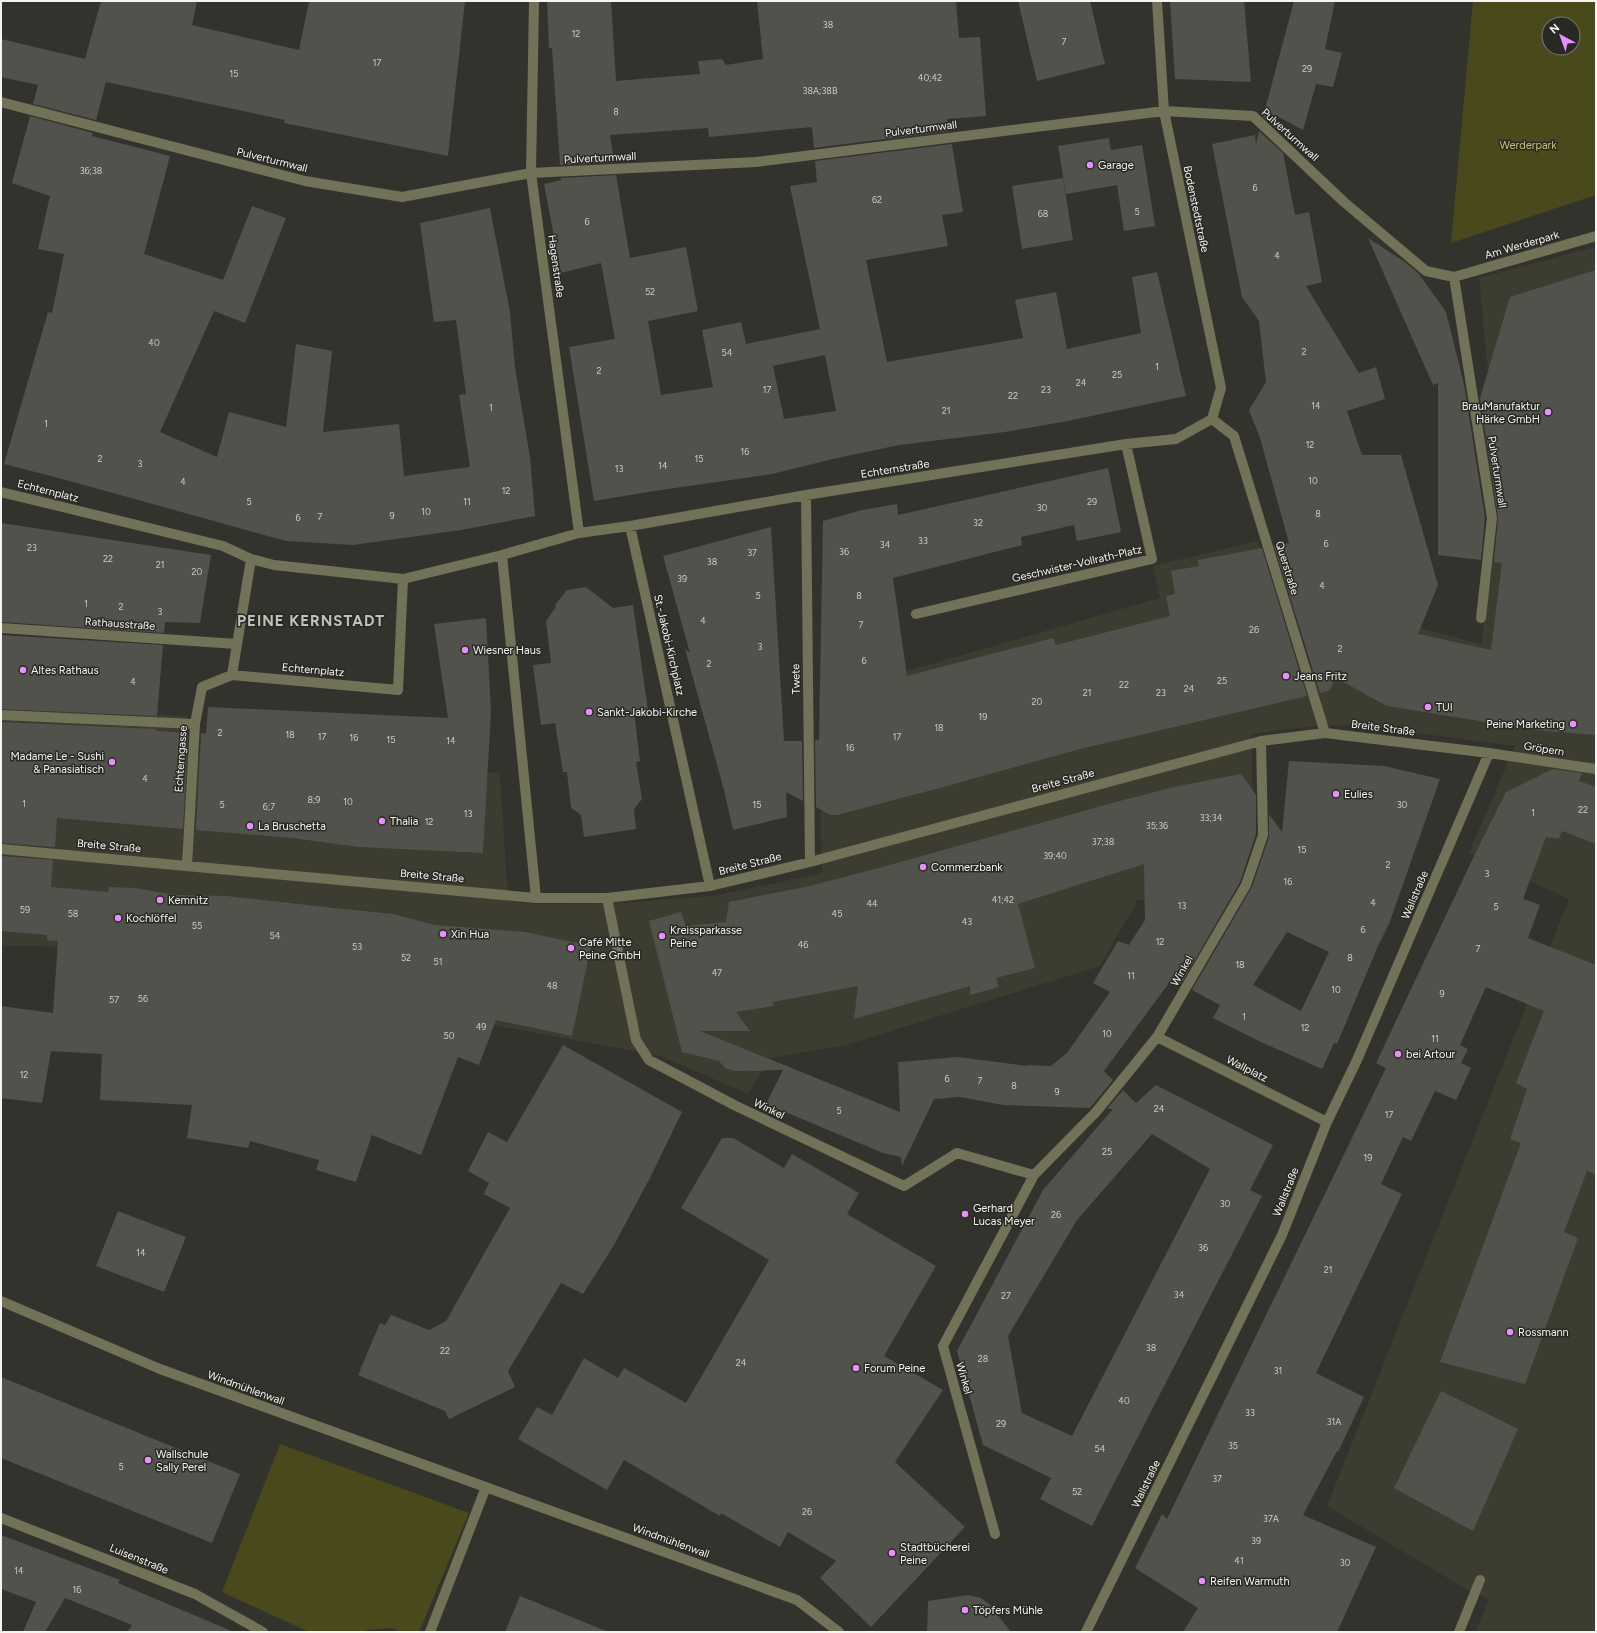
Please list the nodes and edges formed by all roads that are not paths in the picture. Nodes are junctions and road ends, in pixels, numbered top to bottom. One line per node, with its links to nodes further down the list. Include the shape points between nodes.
1 (534, 1): 5 (street, Hagenstraße)
2 (1157, 1): 4 (street, Bodenstedtstraße)
3 (1, 102): 5 (street, Pulverturmwall, via 305,181 402,197)
4 (1164, 111): 5 (street, Pulverturmwall, via 756,162); 7 (street, Pulverturmwall, via 1253,116 1344,202 1426,271); 8 (street, Bodenstedtstraße, via 1221,388)
5 (532, 173): 13 (street, Hagenstraße)
6 (1596, 236): 7 (street, Am Werderpark)
7 (1454, 277): 18 (street, Pulverturmwall, via 1492,518)
8 (1212, 419): 9 (street, Echternstraße, via 1176,439); 24 (street, Querstraße, via 1234,436)
9 (1126, 444): 11 (street, Echternstraße); 17 (street, Geschwister-Vollrath-Platz, via 1152,559)
10 (1, 492): 15 (street, Echternplatz, via 223,546)
11 (806, 495): 12 (street, Echternstraße); 29 (street, Twete)
12 (630, 526): 13 (street, Echternstraße); 31 (street, St.-Jakobi-Kirchplatz)
13 (579, 532): 14 (street, Echternplatz)
14 (502, 555): 16 (street, Echternplatz); 32 (street)
15 (251, 559): 16 (street, Echternplatz, via 274,565); 20 (street)
16 (403, 579): 21 (street, Echternplatz, via 398,690)
17 (916, 614)
18 (1481, 618)
19 (1, 628): 20 (street, Rathausstraße)
20 (237, 644): 21 (street)
21 (232, 675): 23 (street, Echterngasse, via 202,687)
22 (1, 715): 23 (street)
23 (195, 724): 30 (street, Echterngasse)
24 (1325, 733): 25 (street, Breite Straße); 26 (street, Breite Straße)
25 (1261, 741): 29 (street, Breite Straße); 34 (street, Winkel, via 1263,835 1246,885)
26 (1489, 753): 27 (street, Gröpern); 35 (street, Wallstraße, via 1360,1052)
27 (1596, 769)
28 (1, 849): 30 (street, Breite Straße)
29 (810, 862): 31 (street, Breite Straße)
30 (187, 865): 32 (street, Breite Straße)
31 (710, 886): 33 (street, Breite Straße)
32 (536, 898): 33 (street, Breite Straße)
33 (607, 898): 36 (street, Winkel, via 636,1040 649,1060 736,1106 904,1186 957,1153)
34 (1157, 1037): 35 (street, Wallplatz); 36 (street, Winkel, via 1096,1112)
35 (1327, 1122): 45 (street, Wallstraße, via 1282,1235)
36 (1034, 1175): 40 (street, Winkel, via 943,1346)
37 (1, 1301): 38 (street, Windmühlenwall, via 160,1369)
38 (486, 1487): 43 (street); 44 (street, Windmühlenwall, via 797,1600)
39 (1, 1518): 42 (street, Luisenstraße, via 195,1594)
40 (996, 1534)
41 (1480, 1580): 46 (street)
42 (263, 1632)
43 (430, 1632)
44 (839, 1632)
45 (1086, 1632)
46 (1459, 1632)

